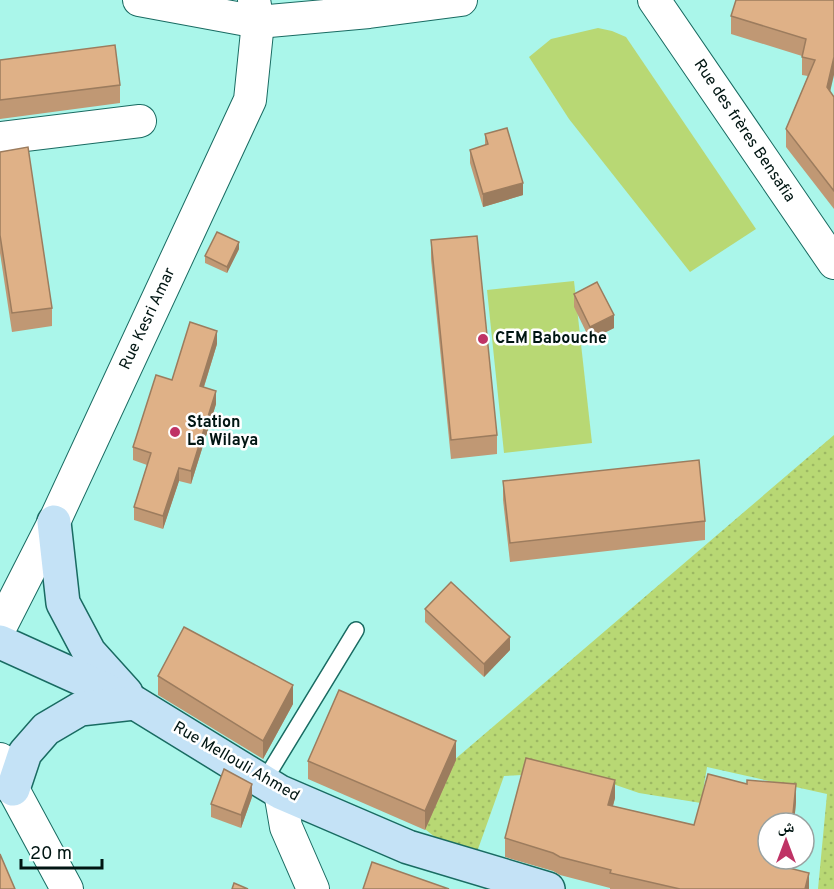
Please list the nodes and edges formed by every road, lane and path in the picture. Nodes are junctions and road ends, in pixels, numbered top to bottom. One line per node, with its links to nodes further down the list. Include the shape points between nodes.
1 (139, 0): 4 (street)
2 (461, 0): 4 (street, via 369,12)
3 (654, 0): 7 (street, Rue des frères Bensafia)
4 (256, 11): 8 (street, Rue Kesri Amar, via 250,100)
5 (140, 121): 6 (street)
6 (0, 138)
7 (834, 263)
8 (54, 522): 9 (street, Rue Kesri Amar); 12 (street, via 63,603 89,652)
9 (0, 628)
10 (356, 630): 14 (lane)
11 (0, 642): 12 (street, Rue Mellouli Ahmed)
12 (135, 703): 14 (street, Rue Mellouli Ahmed); 15 (street, via 80,709 46,729 25,753)
13 (0, 759): 15 (street)
14 (272, 786): 17 (street); 18 (street, Rue Mellouli Ahmed, via 408,847)
15 (13, 789): 16 (street)
16 (67, 889)
17 (313, 889)
18 (548, 889)

